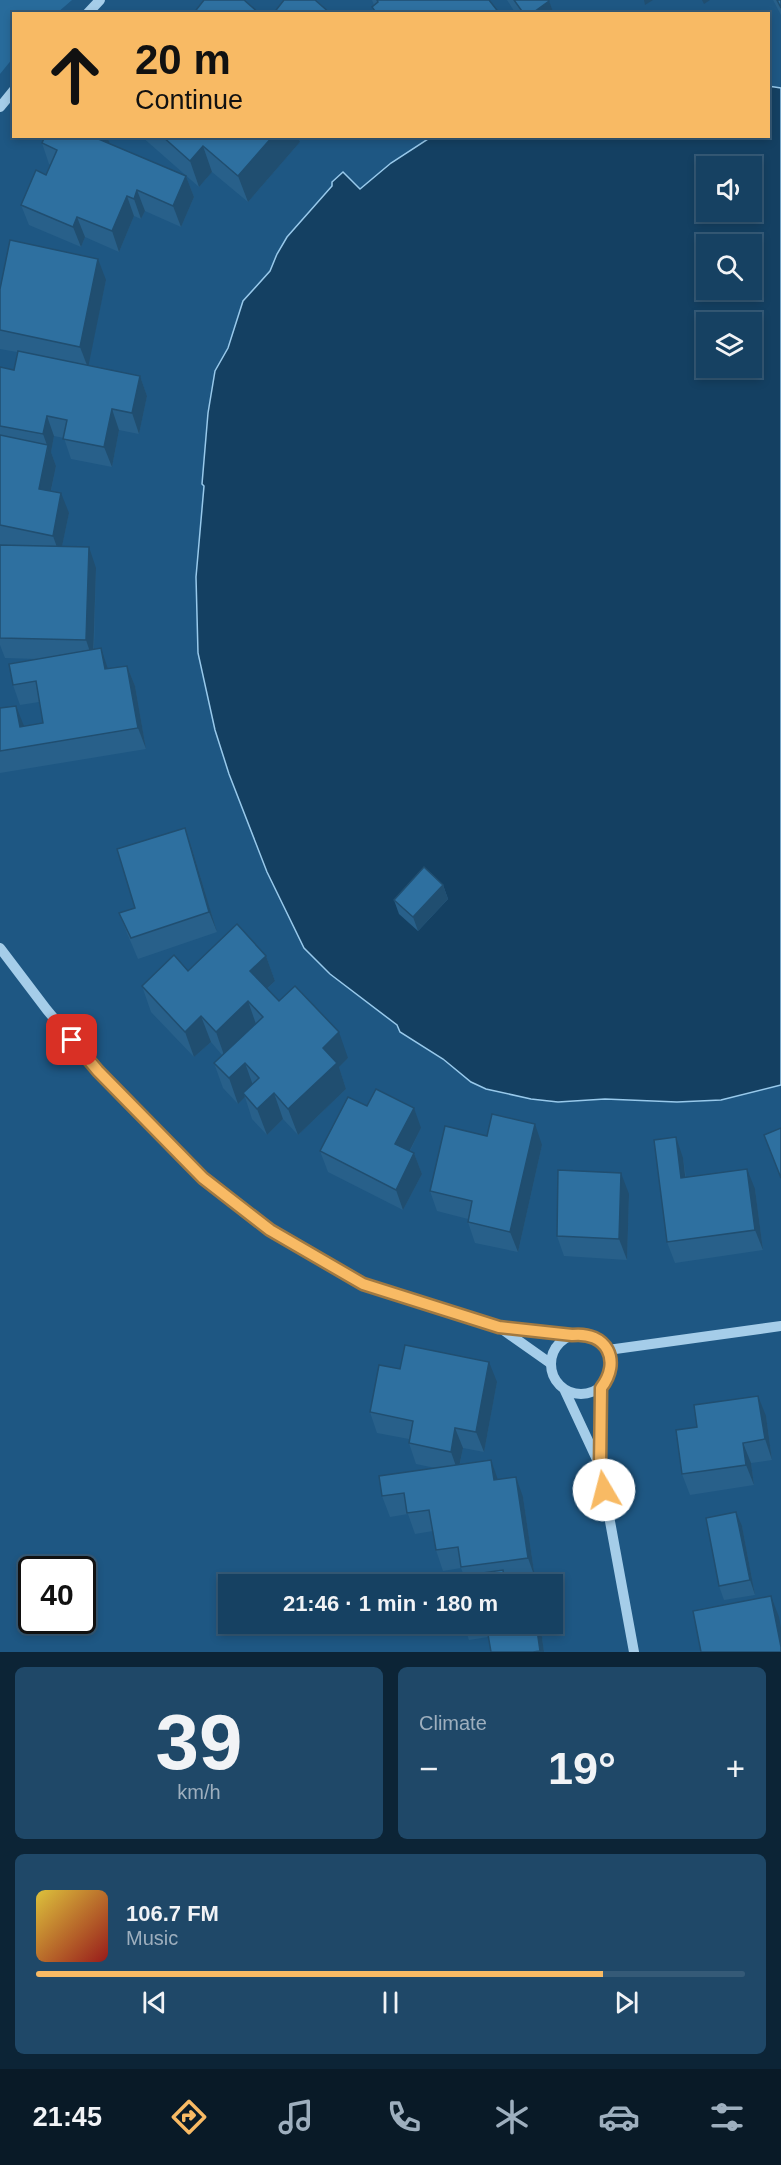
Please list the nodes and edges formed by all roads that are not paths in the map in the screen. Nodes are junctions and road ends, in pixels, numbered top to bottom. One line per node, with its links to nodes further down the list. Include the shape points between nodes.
1 (100, 0): 2 (street)
2 (89, 12)
3 (12, 92): 4 (street)
4 (0, 107)
5 (0, 948): 7 (street, via 98,1071 203,1178 270,1230 363,1284)
6 (781, 1326): 9 (street)
7 (499, 1327): 8 (street); 10 (street)
8 (572, 1335): 9 (street, via 593,1336); 10 (street, via 556,1346)
9 (608, 1350): 11 (street, via 611,1370)
10 (550, 1364): 12 (street, via 554,1379)
11 (601, 1388): 12 (street, via 584,1395); 13 (street)
12 (565, 1391): 13 (street)
13 (600, 1467): 14 (street)
14 (634, 1652)

